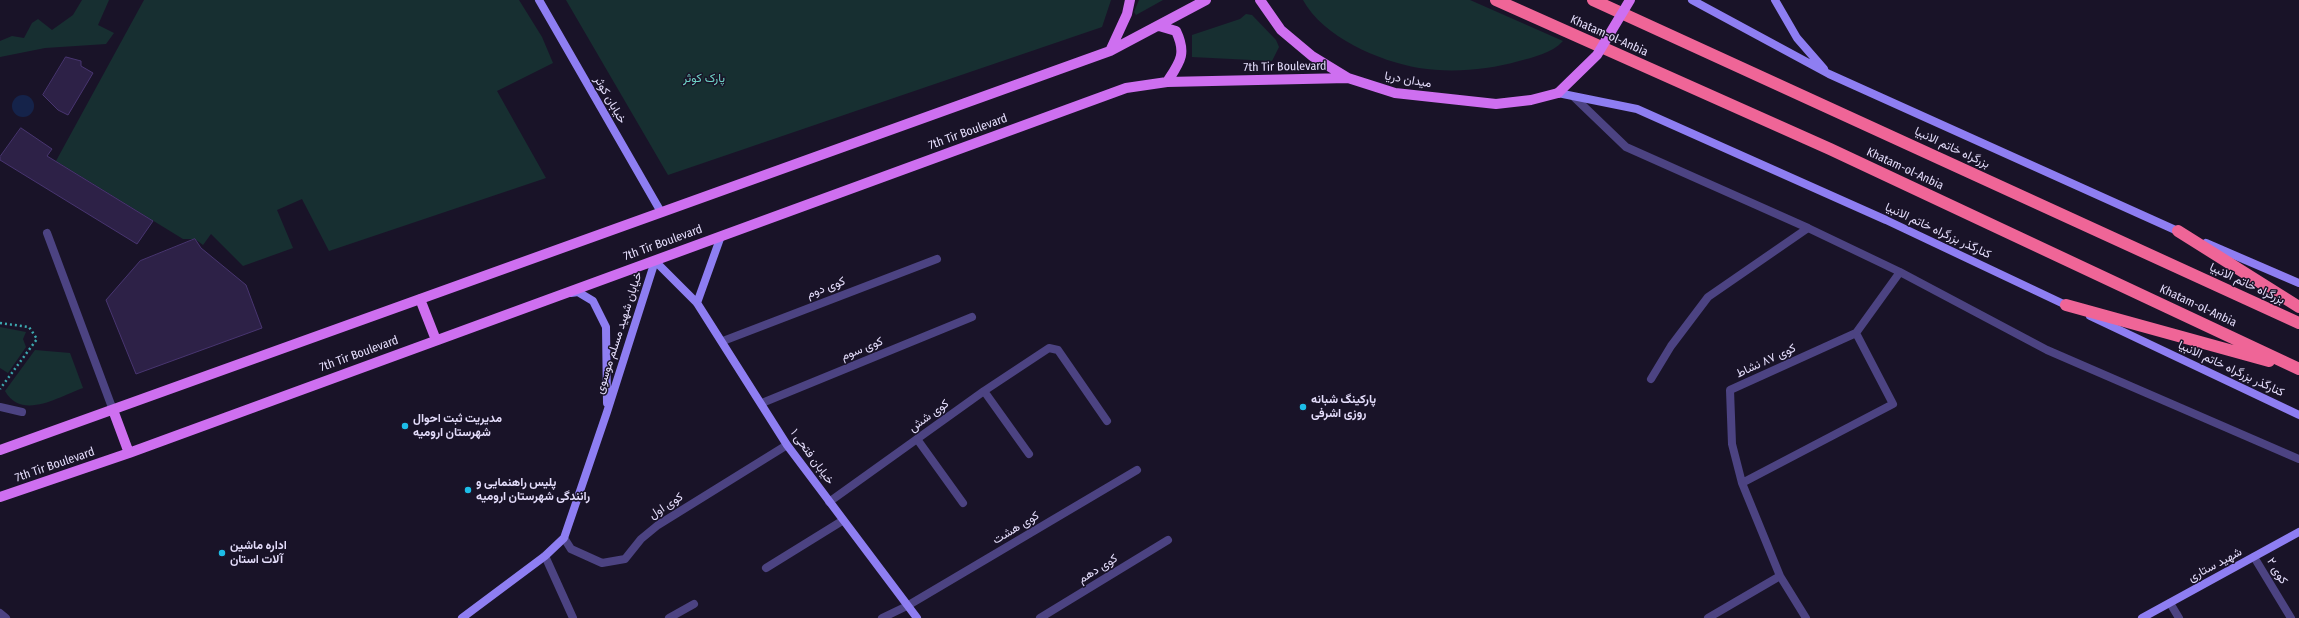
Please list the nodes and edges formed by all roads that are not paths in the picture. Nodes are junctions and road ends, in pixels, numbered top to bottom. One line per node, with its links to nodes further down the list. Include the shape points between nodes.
1 (539, 0): 17 (main road, خیابان کوثر)
2 (1130, 0): 11 (main road, via 1127,14)
3 (1206, 0): 10 (main road)
4 (1260, 0): 13 (main road, میدان دریا, via 1281,30 1312,56)
5 (1496, 0): 36 (highway, Khatam-ol-Anbia, via 1830,149)
6 (1593, 0): 32 (highway, بزرگراه خاتم الانبیا)
7 (1630, 0): 15 (main road, bridge, via 1597,55)
8 (1692, 0): 12 (main road)
9 (1775, 0): 12 (main road, via 1797,38)
10 (1159, 26): 11 (main road); 14 (main road, via 1176,31 1182,44 1181,60)
11 (1110, 50): 17 (main road)
12 (1829, 74): 19 (main road)
13 (1348, 78): 14 (main road, 7th Tir Boulevard); 15 (main road, میدان دریا, via 1394,93 1496,104 1531,100)
14 (1167, 82): 21 (main road, 7th Tir Boulevard, via 1126,88)
15 (1558, 92): 16 (main road, کنارگذر بزرگراه خاتم الانبیا)
16 (1574, 97): 18 (street, via 1626,147); 29 (main road, کنارگذر بزرگراه خاتم الانبیا, via 1637,109 1886,220)
17 (661, 212): 27 (main road)
18 (1808, 228): 24 (street); 37 (street, via 1708,297 1671,346)
19 (2178, 231): 25 (main road); 30 (highway)
20 (47, 234): 41 (street)
21 (721, 236): 23 (main road, 7th Tir Boulevard); 28 (main road)
22 (937, 259): 35 (street, کوی دوم)
23 (655, 261): 26 (main road, 7th Tir Boulevard); 28 (main road, خیابان فتحی ۱); 43 (main road, خیابان شهید مسلم موسوی)
24 (1900, 272): 33 (street, کوی ۸۷ نشاط); 51 (street, via 2047,350)
25 (2299, 283)
26 (549, 298): 34 (main road, 7th Tir Boulevard); 43 (main road, خیابان شهید مسلم موسوی, via 578,292 594,301 606,327)
27 (420, 299): 34 (main road); 41 (main road)
28 (697, 303): 35 (main road, خیابان فتحی ۱)
29 (2066, 305): 36 (highway); 44 (main road, کنارگذر بزرگراه خاتم الانبیا)
30 (2299, 307)
31 (972, 317): 39 (street, کوی سوم)
32 (2299, 323)
33 (1856, 333): 53 (street, کوی ۸۷ نشاط, via 1730,390 1732,444); 53 (street, via 1893,404)
34 (436, 340): 49 (main road, 7th Tir Boulevard)
35 (722, 341): 39 (main road, خیابان فتحی ۱)
36 (2299, 369)
37 (1651, 379)
38 (984, 391): 45 (street, کوی شش, via 1054,347); 46 (street, کوی شش); 50 (street)
39 (762, 403): 47 (main road, خیابان فتحی ۱)
40 (0, 407): 42 (street)
41 (113, 410): 48 (main road); 49 (main road)
42 (22, 412)
43 (607, 412): 59 (main road, خیابان شهید مسلم موسوی)
44 (2299, 415)
45 (1107, 421)
46 (917, 439): 55 (street, کوی شش); 56 (street)
47 (787, 445): 55 (main road, خیابان فتحی ۱); 59 (street, کوی اول, via 658,525 641,539 625,559 602,563 571,549)
48 (0, 450)
49 (129, 453): 54 (main road, 7th Tir Boulevard)
50 (1029, 454)
51 (2299, 460)
52 (1137, 470): 67 (street, کوی هشت)
53 (1742, 483): 64 (street, کوی ۸۷ نشاط)
54 (0, 497)
55 (829, 502): 57 (main road, خیابان فتحی ۱)
56 (963, 503)
57 (842, 521): 63 (street); 67 (main road, خیابان فتحی ۱)
58 (2299, 532): 62 (main road, شهید ستاری)
59 (564, 538): 61 (main road, خیابان شهید مسلم موسوی)
60 (1168, 540): 75 (street, کوی دهم)
61 (545, 556): 70 (main road, خیابان شهید مسلم موسوی); 71 (street)
62 (2254, 557): 65 (main road, شهید ستاری); 80 (street, کوی ۲)
63 (766, 568)
64 (1780, 576): 76 (street); 77 (street, کوی ۸۷ نشاط)
65 (2170, 603): 78 (main road, شهید ستاری); 79 (street)
66 (694, 604): 72 (street)
67 (907, 606): 73 (street, کوی هشت); 74 (main road, خیابان فتحی ۱)
68 (0, 613): 69 (street)
69 (6, 618)
70 (462, 618)
71 (573, 618)
72 (669, 618)
73 (882, 618)
74 (917, 618)
75 (1040, 618)
76 (1708, 618)
77 (1806, 618)
78 (2142, 618)
79 (2179, 618)
80 (2291, 618)

